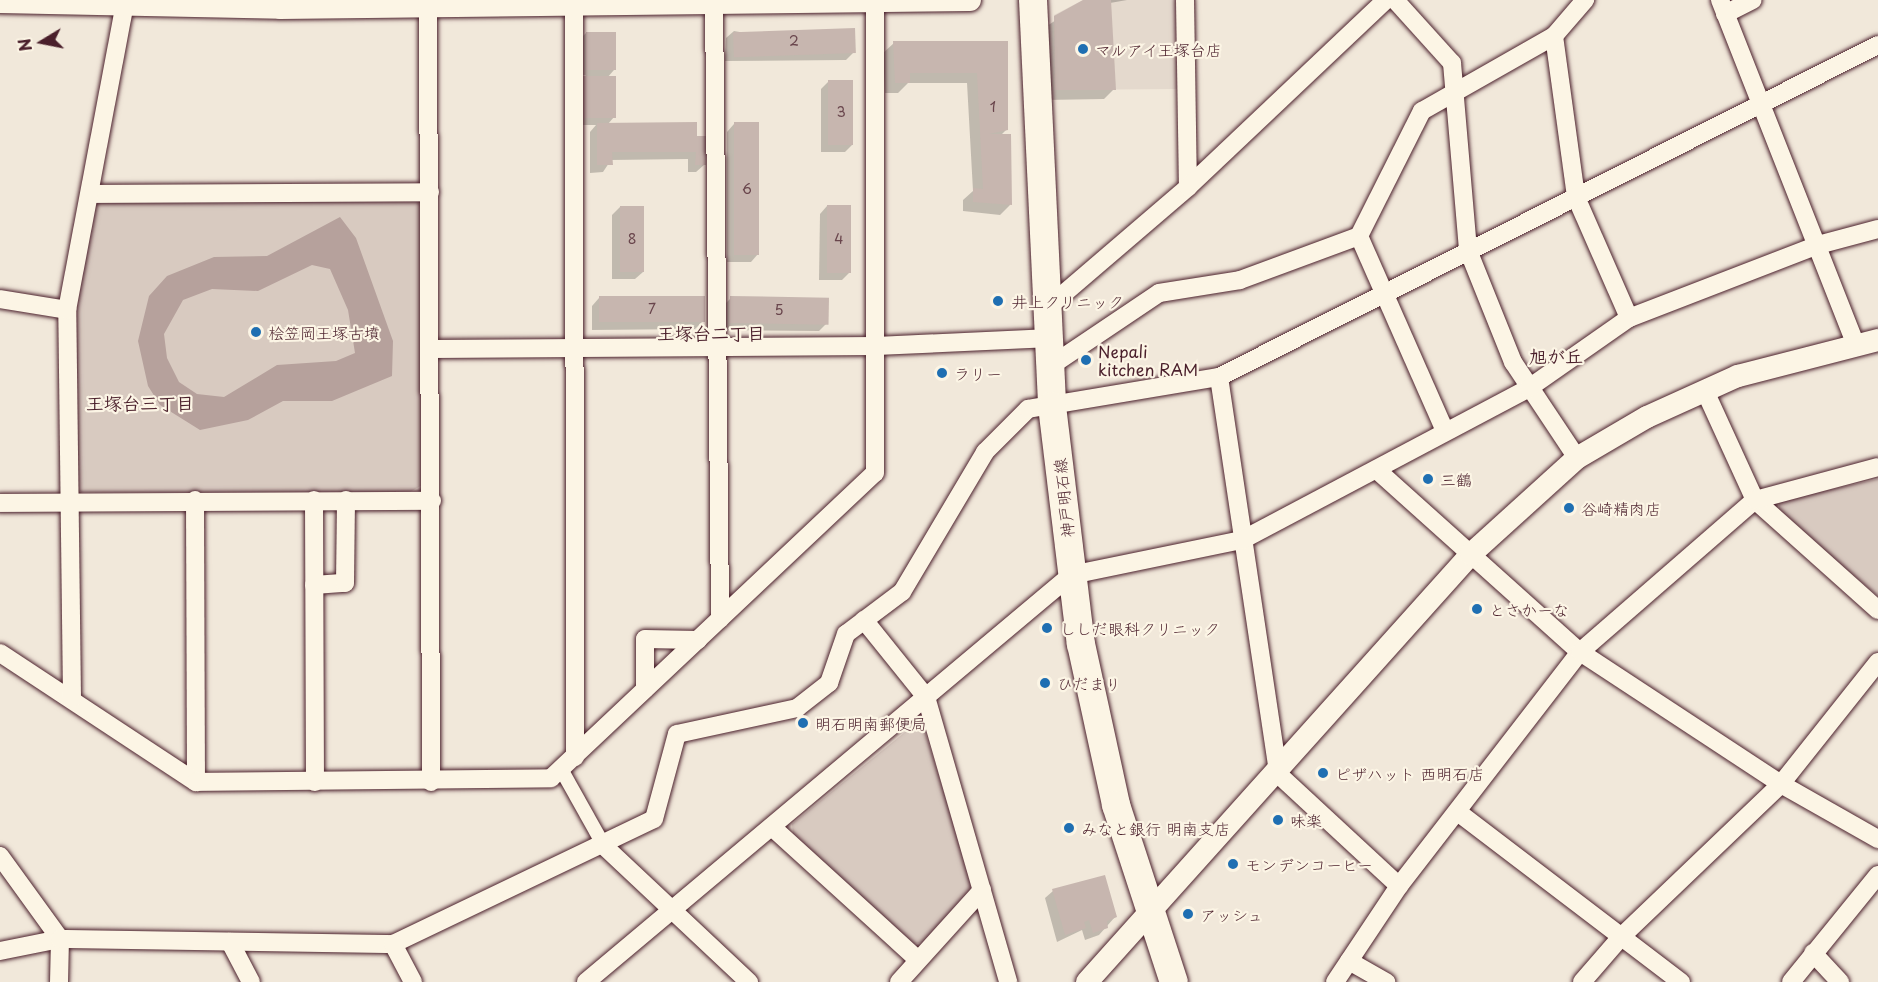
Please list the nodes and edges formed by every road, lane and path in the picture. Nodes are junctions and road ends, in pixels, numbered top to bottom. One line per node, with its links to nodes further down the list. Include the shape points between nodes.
1 (970, 0): 9 (street)
2 (1033, 0): 31 (main road, 神戸明石線)
3 (1185, 0): 21 (street)
4 (1386, 0): 21 (street)
5 (1395, 0): 19 (street, via 1452,63)
6 (1585, 0): 17 (street)
7 (1753, 0): 15 (street)
8 (0, 2): 10 (street)
9 (875, 2): 14 (street); 36 (street)
10 (60, 3): 16 (street)
11 (279, 4): 12 (street); 16 (street)
12 (428, 4): 13 (street); 22 (street)
13 (574, 4): 14 (street); 39 (street)
14 (714, 4): 37 (street)
15 (1722, 7): 20 (street)
16 (124, 9): 23 (street)
17 (1554, 36): 19 (street); 24 (street)
18 (1878, 45): 20 (street)
19 (1458, 93): 26 (street, via 1422,111); 28 (street)
20 (1762, 104): 24 (street); 27 (street)
21 (1188, 187): 31 (street)
22 (430, 192): 23 (street); 38 (street)
23 (91, 194): 32 (street)
24 (1576, 196): 28 (street); 33 (street)
25 (1878, 229): 27 (street)
26 (1359, 236): 29 (street); 40 (street, via 1240,280 1159,293)
27 (1818, 245): 33 (street); 35 (street)
28 (1468, 250): 29 (street); 42 (street, via 1513,362)
29 (1384, 292): 41 (street); 45 (street)
30 (0, 299): 32 (street)
31 (1047, 308): 34 (main road, 神戸明石線)
32 (68, 310): 55 (street)
33 (1629, 318): 42 (street)
34 (1051, 338): 36 (street); 40 (main road, 神戸明石線)
35 (1867, 343): 43 (street, via 1738,376)
36 (876, 346): 37 (street); 61 (street, via 874,473)
37 (719, 348): 39 (street); 61 (street)
38 (432, 349): 39 (street); 53 (street)
39 (575, 350): 70 (street)
40 (1052, 365): 44 (main road, 神戸明石線)
41 (1219, 377): 44 (street); 56 (street)
42 (1529, 388): 45 (street); 46 (street)
43 (1705, 390): 46 (street); 52 (street)
44 (1052, 406): 58 (main road, 神戸明石線); 62 (street, via 1028,409 984,452 902,592)
45 (1445, 431): 48 (street)
46 (1576, 458): 57 (street)
47 (1878, 467): 52 (street)
48 (1378, 471): 56 (street); 57 (street)
49 (195, 500): 50 (street); 55 (street); 73 (street)
50 (314, 500): 51 (street); 59 (street)
51 (346, 500): 53 (street); 59 (street, via 345,583)
52 (1755, 500): 60 (street); 65 (street)
53 (432, 501): 75 (street)
54 (0, 503): 55 (street)
55 (71, 503): 69 (street)
56 (1242, 540): 58 (street); 72 (street)
57 (1471, 554): 65 (street); 72 (street)
58 (1071, 575): 68 (street); 86 (main road, 神戸明石線, via 1097,731)
59 (314, 585): 74 (street)
60 (1878, 610)
61 (720, 619): 63 (street)
62 (864, 620): 68 (street); 80 (street, via 846,634 829,683 797,708 677,734 654,819)
63 (698, 640): 67 (street); 67 (street, via 645,639)
64 (0, 652): 69 (street)
65 (1580, 652): 76 (street); 77 (street)
66 (1878, 662): 76 (street)
67 (645, 689): 70 (street)
68 (926, 697): 78 (street); 84 (street)
69 (72, 698): 73 (street)
70 (575, 757): 71 (street)
71 (561, 770): 75 (street, via 551,778); 80 (street)
72 (1278, 774): 83 (street); 86 (street)
73 (196, 782): 74 (street)
74 (315, 782): 75 (street)
75 (431, 782)
76 (1781, 784): 79 (street); 87 (street)
77 (1459, 813): 83 (street); 87 (street)
78 (772, 827): 85 (street); 93 (street)
79 (1878, 839)
80 (604, 846): 85 (street); 90 (street)
81 (0, 856): 88 (street)
82 (1878, 875): 92 (street)
83 (1399, 886): 94 (street)
84 (982, 890): 93 (street); 101 (street)
85 (669, 911): 98 (street); 99 (street)
86 (1149, 911): 102 (street); 103 (main road, 神戸明石線)
87 (1621, 937): 106 (street); 107 (street)
88 (60, 939): 89 (street); 91 (street); 95 (street)
89 (230, 942): 90 (street); 96 (street)
90 (393, 944): 97 (street)
91 (0, 951)
92 (1813, 953): 108 (street); 109 (street)
93 (918, 960): 100 (street)
94 (1349, 961): 104 (street); 105 (street)
95 (59, 982)
96 (250, 982)
97 (413, 982)
98 (586, 982)
99 (749, 982)
100 (898, 982)
101 (1008, 982)
102 (1088, 982)
103 (1174, 982)
104 (1335, 982)
105 (1386, 982)
106 (1582, 982)
107 (1681, 982)
108 (1791, 982)
109 (1840, 982)

